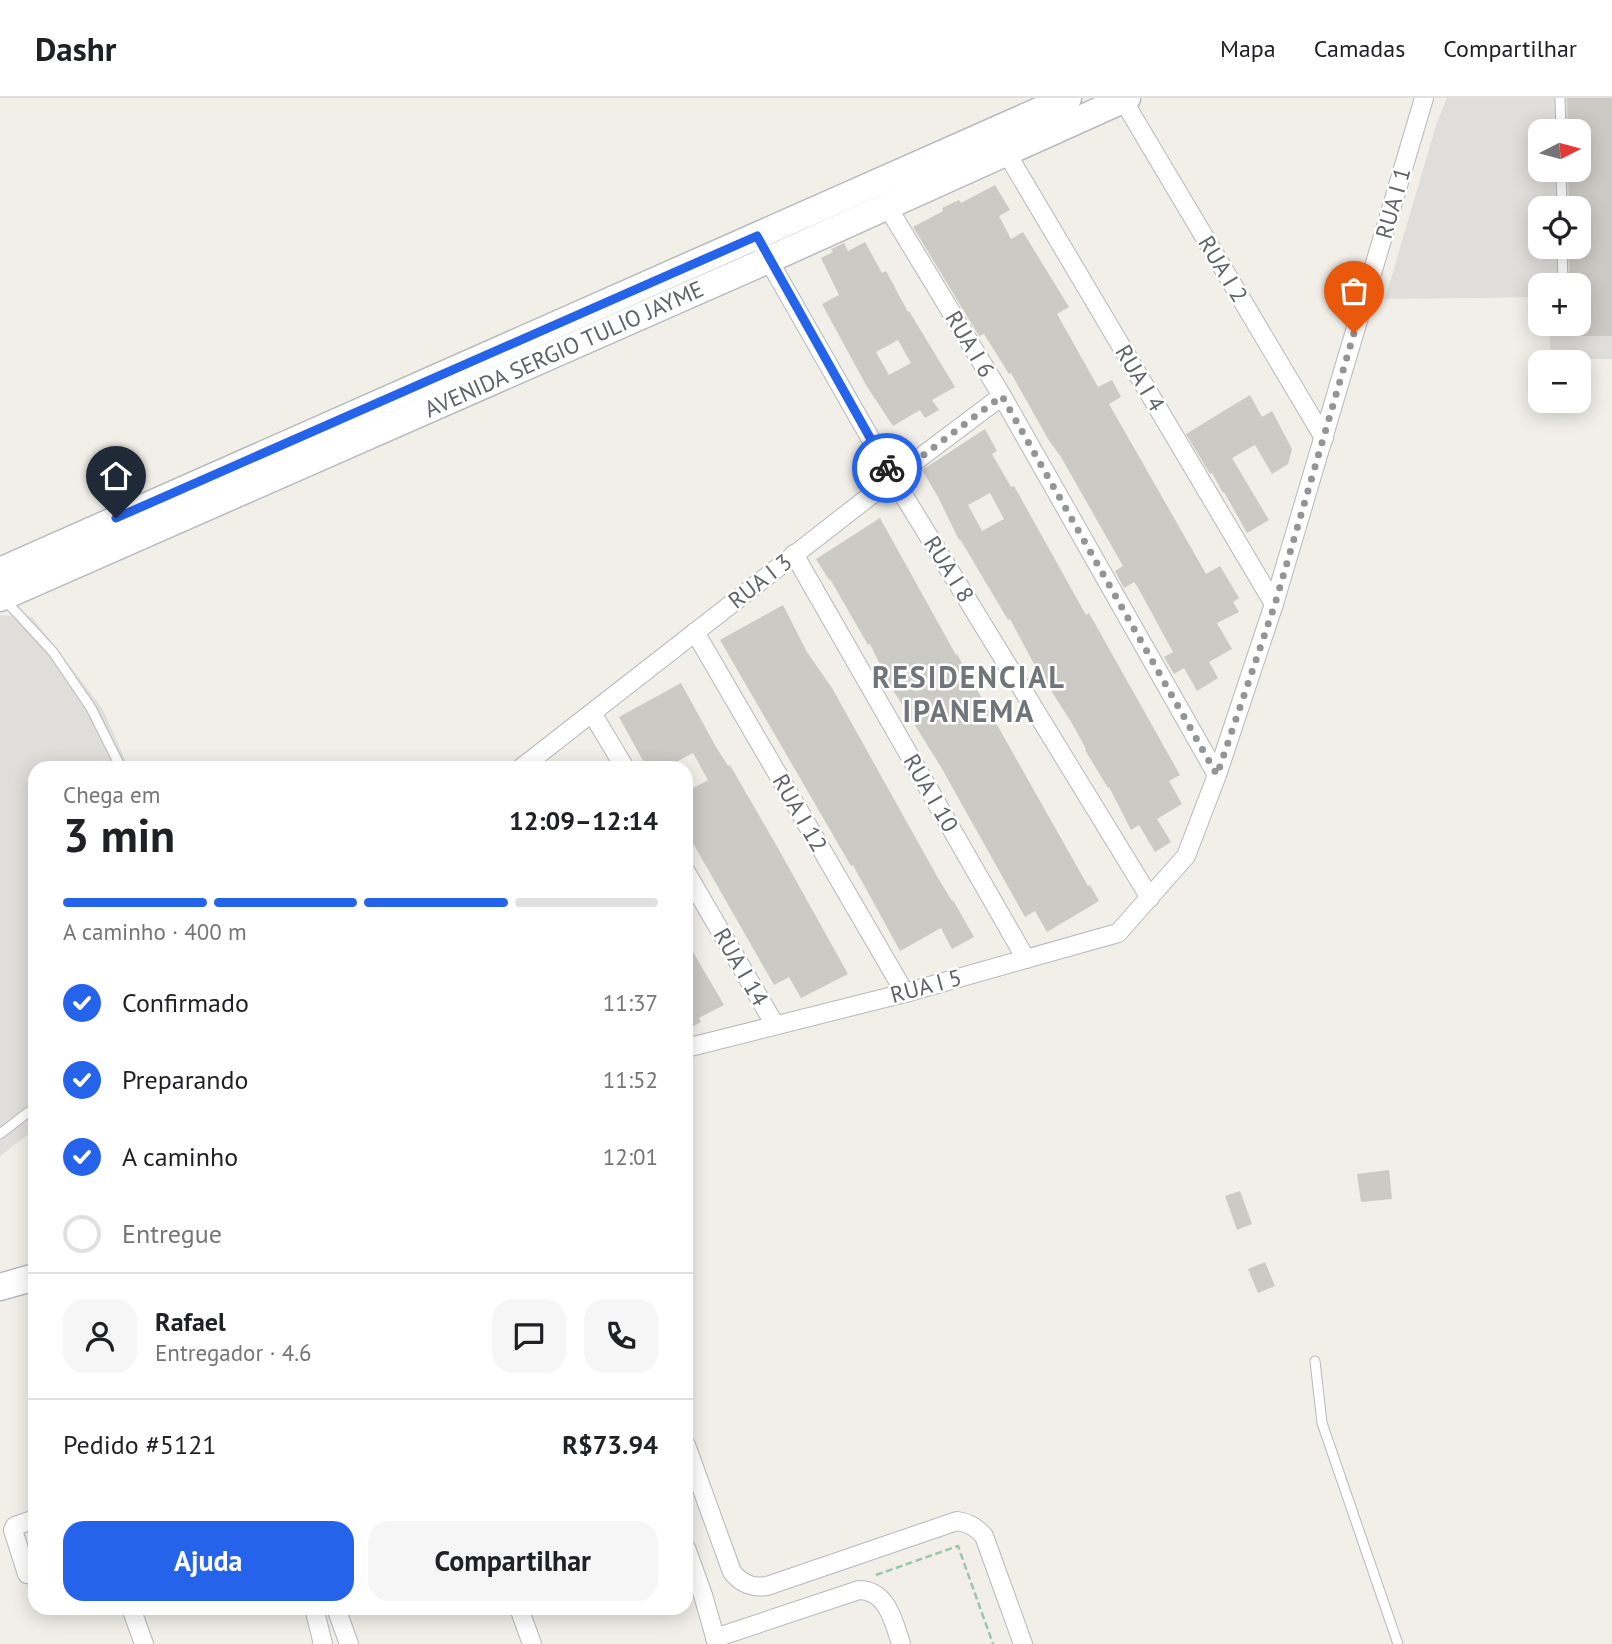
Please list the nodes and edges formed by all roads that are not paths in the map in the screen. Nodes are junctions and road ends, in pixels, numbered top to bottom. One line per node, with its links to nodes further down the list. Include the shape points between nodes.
1 (1068, 98): 8 (street, AVENIDA SERGIO TULIO JAYME)
2 (1424, 98): 11 (street, RUA I 1)
3 (1560, 98): 5 (lane)
4 (1125, 99): 6 (street, AVENIDA SERGIO TULIO JAYME); 11 (street, RUA I 2)
5 (1561, 119)
6 (1006, 152): 7 (street, AVENIDA SERGIO TULIO JAYME); 16 (street, RUA I 4)
7 (887, 206): 9 (street, AVENIDA SERGIO TULIO JAYME); 10 (street, RUA I 6)
8 (757, 236): 9 (street, RUA I 8); 14 (street, AVENIDA SERGIO TULIO JAYME)
9 (768, 260): 12 (street, RUA I 8); 15 (street, AVENIDA SERGIO TULIO JAYME)
10 (1002, 396): 12 (street, RUA I 3); 22 (street, RUA I 6)
11 (1324, 438): 16 (street, RUA I 1)
12 (893, 478): 13 (street, RUA I 3); 24 (street, RUA I 8)
13 (794, 554): 17 (street, RUA I 3); 25 (street, RUA I 10)
14 (0, 570)
15 (1, 596): 19 (lane, via 53,652 91,708)
16 (1275, 604): 22 (street, RUA I 1)
17 (695, 632): 18 (street, RUA I 3); 26 (street, RUA I 12)
18 (592, 713): 20 (street, RUA I 3); 21 (street)
19 (118, 761)
20 (531, 761)
21 (621, 761)
22 (1217, 775): 24 (street, RUA I 1, via 1186,856)
23 (693, 884): 27 (street, RUA I 14)
24 (1150, 898): 25 (street, RUA I 5, via 1118,933)
25 (1026, 959): 26 (street, RUA I 5)
26 (905, 993): 27 (street, RUA I 5)
27 (775, 1025): 28 (street, RUA I 5)
28 (693, 1046)
29 (28, 1112): 30 (lane)
30 (0, 1133)
31 (28, 1278): 32 (street)
32 (0, 1287)
33 (1315, 1362): 49 (lane, via 1322,1423)
34 (693, 1464): 48 (street, via 732,1572 741,1582 767,1586 964,1522 984,1536)
35 (28, 1521): 37 (street, via 13,1530)
36 (693, 1570): 42 (street)
37 (28, 1574)
38 (134, 1615): 43 (street)
39 (316, 1615): 44 (street)
40 (339, 1615): 45 (street)
41 (522, 1615): 46 (street)
42 (716, 1641): 47 (street, via 869,1590 892,1616)
43 (144, 1644)
44 (323, 1644)
45 (349, 1644)
46 (532, 1644)
47 (901, 1644)
48 (1023, 1644)
49 (1398, 1644)

